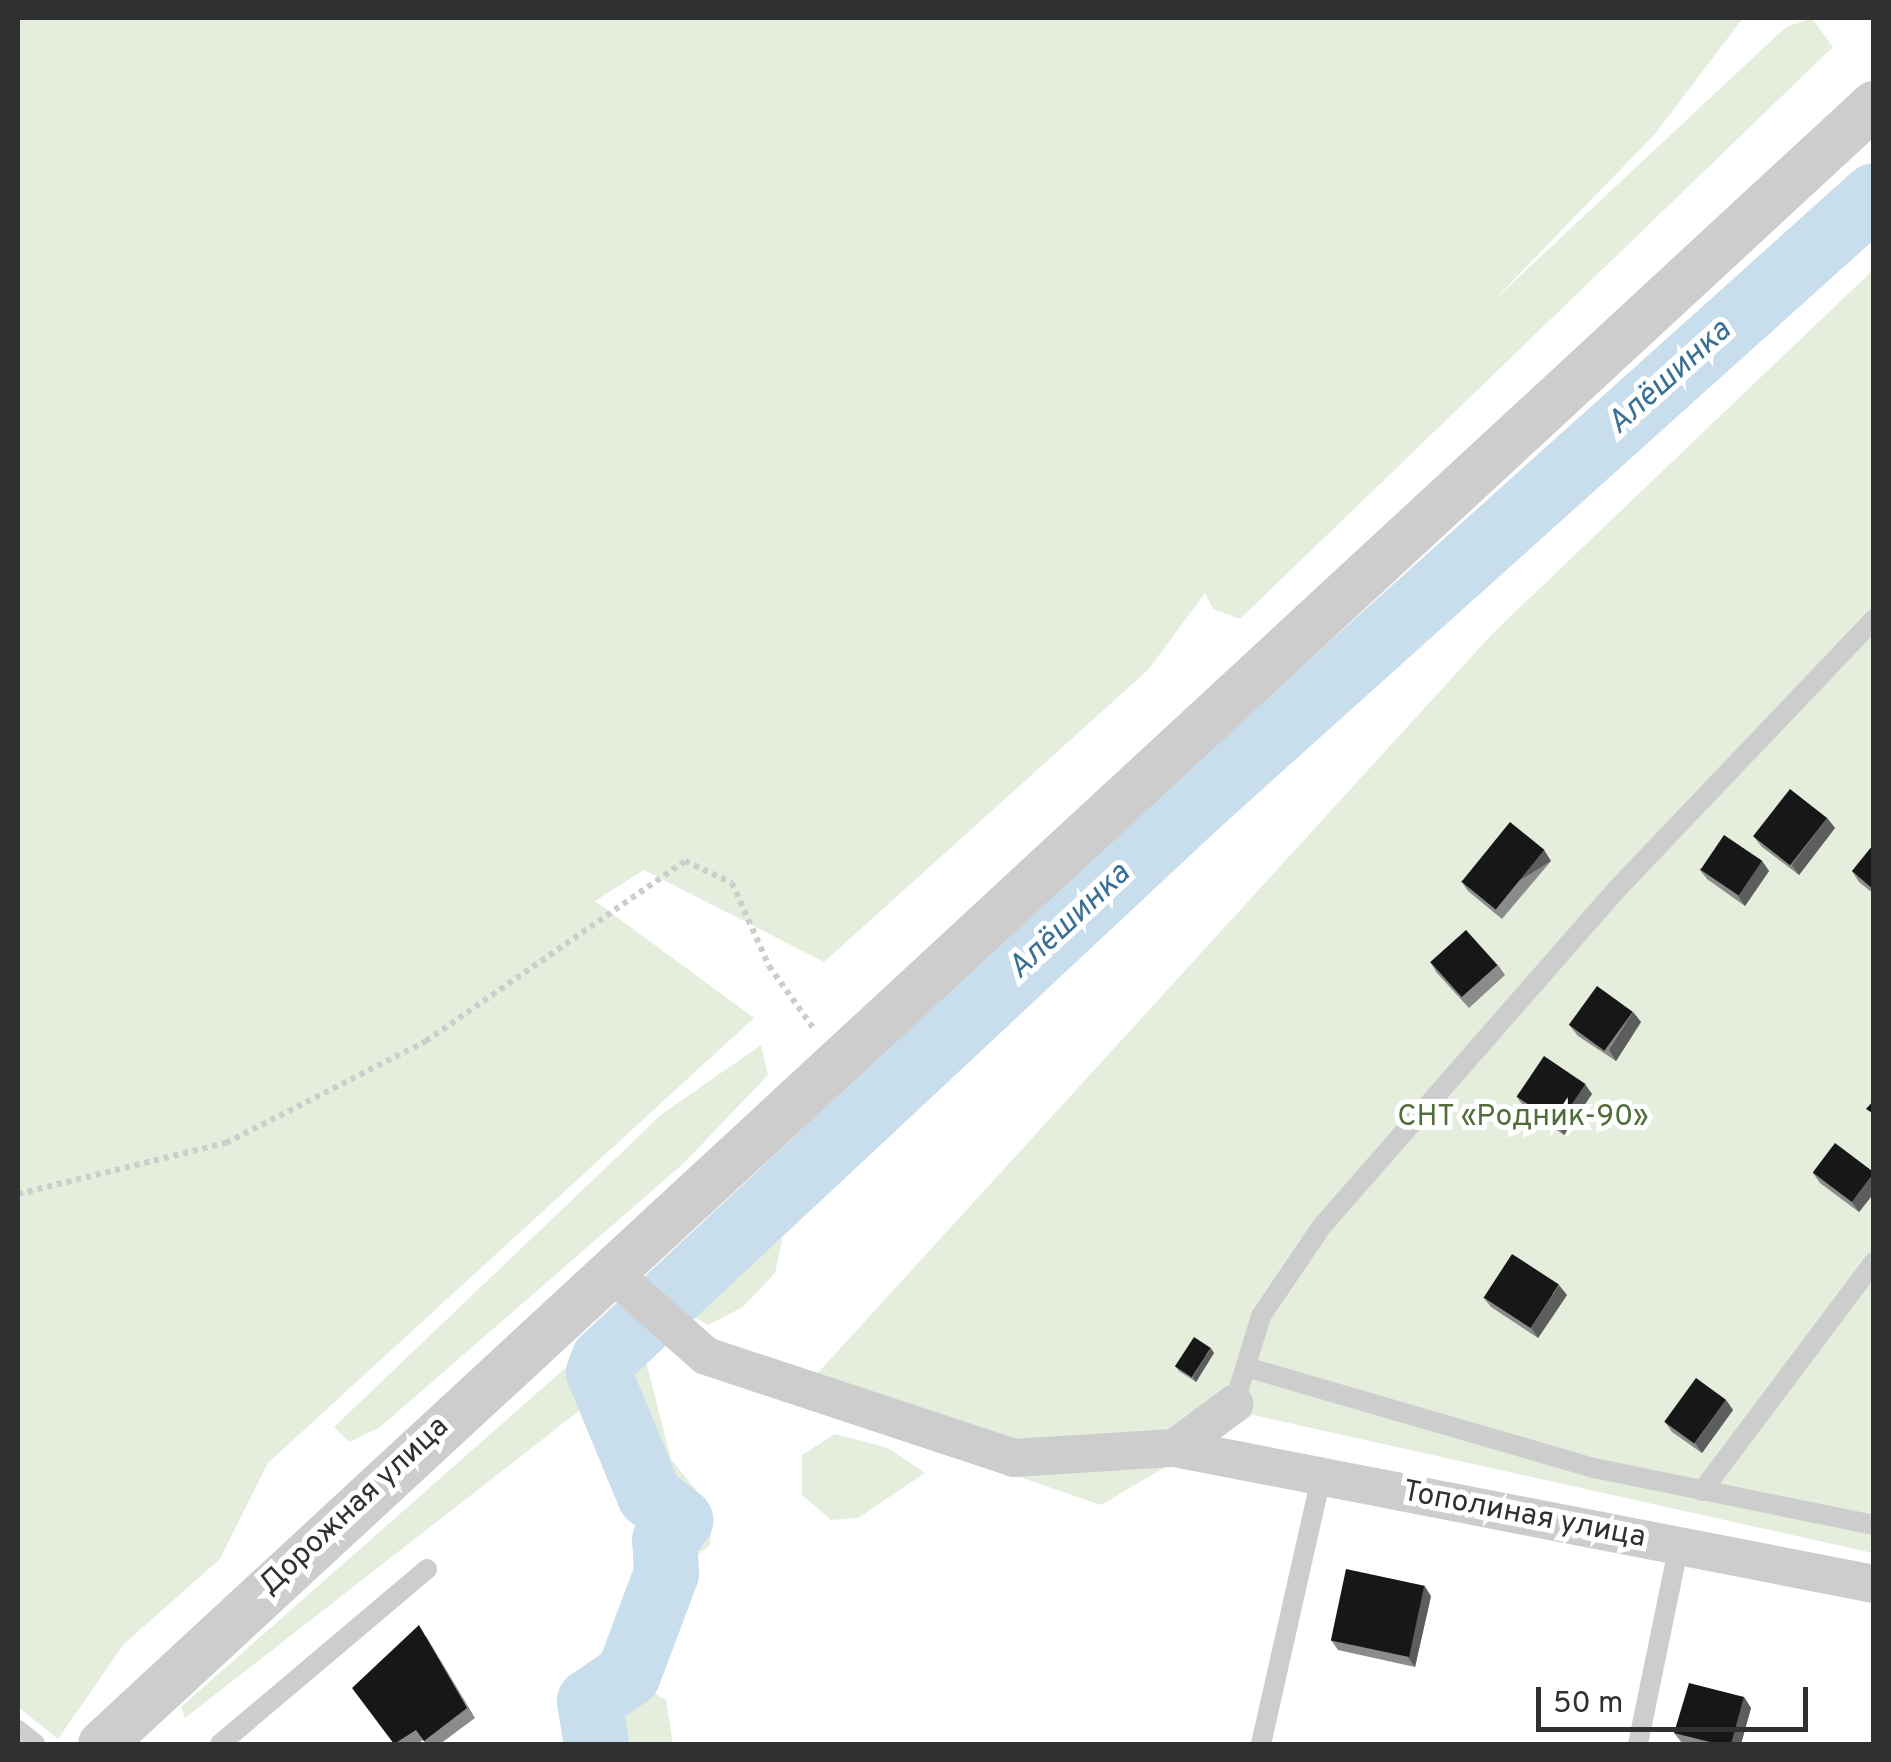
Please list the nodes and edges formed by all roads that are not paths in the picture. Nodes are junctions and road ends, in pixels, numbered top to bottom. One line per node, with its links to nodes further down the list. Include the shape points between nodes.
1 (1874, 104): 4 (street, Дорожная улица)
2 (1874, 619): 5 (lane, via 1618,888 1322,1226 1261,1316)
3 (1874, 1262): 9 (lane)
4 (611, 1272): 7 (street, via 706,1356 983,1448 1032,1461); 15 (street, Дорожная улица)
5 (1246, 1367): 6 (lane); 9 (lane)
6 (1234, 1404): 7 (street)
7 (1175, 1448): 8 (street, Тополиная улица)
8 (1321, 1478): 11 (street, Тополиная улица); 18 (lane)
9 (1702, 1491): 10 (lane)
10 (1874, 1525)
11 (1680, 1545): 13 (street, Тополиная улица); 19 (lane)
12 (427, 1569): 17 (lane)
13 (1874, 1584)
14 (18, 1730): 16 (lane)
15 (122, 1738)
16 (35, 1744)
17 (220, 1744)
18 (1260, 1744)
19 (1638, 1744)

